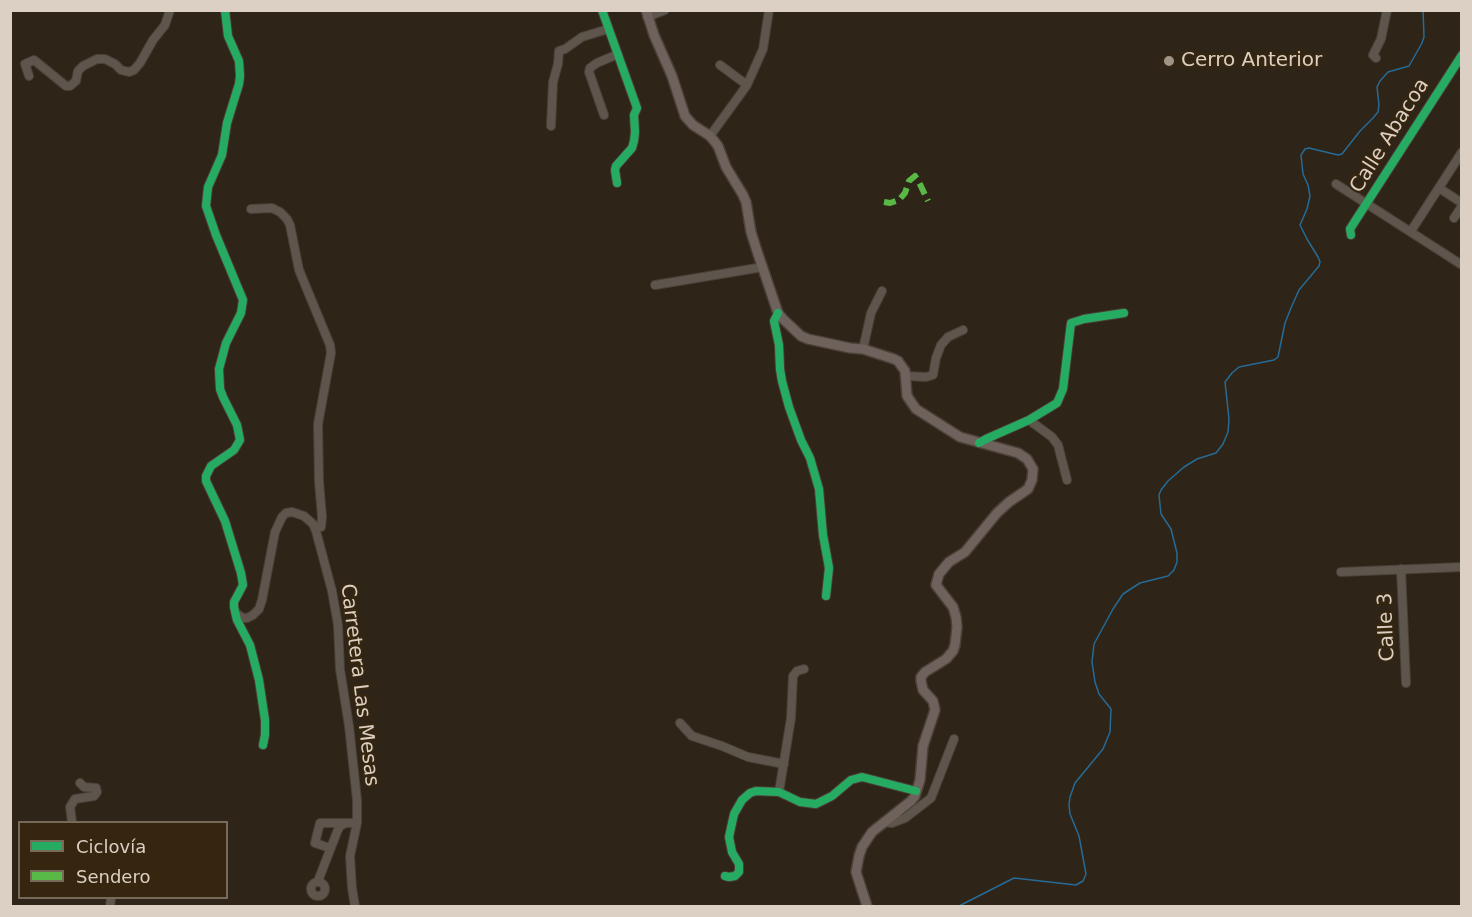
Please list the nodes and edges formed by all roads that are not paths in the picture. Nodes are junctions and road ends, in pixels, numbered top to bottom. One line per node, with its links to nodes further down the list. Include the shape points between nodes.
1 (170, 10): 13 (street, via 165,25 134,70 121,70 105,59 97,59 83,66 76,81 66,86 34,60 25,64)
2 (225, 10): 45 (street, via 240,76 206,206 243,300 219,369 220,389 237,424 240,440 234,450 211,466 206,476 241,573 243,585 234,602)
3 (602, 10): 8 (street)
4 (665, 10): 7 (street)
5 (769, 10): 14 (street, via 764,49)
6 (1388, 10): 11 (street, via 1373,55)
7 (646, 14): 17 (main road, via 685,116)
8 (608, 28): 9 (street); 16 (street, via 559,51)
9 (618, 54): 15 (street, via 590,68); 19 (street, via 637,108 634,141 616,166)
10 (1461, 55): 22 (street, Calle Abacoa)
11 (1376, 58)
12 (720, 65): 14 (street)
13 (29, 76)
14 (747, 85): 17 (street)
15 (604, 115)
16 (551, 126)
17 (710, 136): 29 (main road, via 746,202)
18 (1461, 152): 21 (street)
19 (617, 183)
20 (1336, 184): 22 (street)
21 (1439, 188): 23 (street); 26 (street)
22 (1367, 204): 26 (street); 27 (street, Calle Abacoa, via 1350,228)
23 (1461, 204): 25 (street)
24 (251, 209): 40 (street, via 272,208 287,219 298,270 330,345 318,424 322,517 321,527)
25 (1454, 218)
26 (1411, 231): 28 (street)
27 (1351, 236)
28 (1461, 265)
29 (763, 267): 30 (street); 32 (main road)
30 (655, 285)
31 (882, 291): 35 (street, via 871,313)
32 (778, 313): 35 (main road, via 801,336); 44 (street, via 774,321 782,381 818,480 829,562)
33 (1124, 313): 37 (street, via 1071,323 1060,398)
34 (963, 330): 36 (street, via 941,345 933,375)
35 (862, 350): 36 (main road, via 898,361)
36 (906, 376): 38 (main road, via 907,396 914,407 954,434)
37 (1029, 420): 38 (street); 39 (street, via 1058,445)
38 (979, 443): 53 (main road, via 1021,455 1033,469 1032,480 1028,489 997,513 965,552 939,574 936,585 952,607 957,627 953,651 921,677 923,690 935,710 923,747)
39 (1067, 480)
40 (314, 526): 45 (street, via 298,513 282,517 275,532 259,609 250,617); 58 (street, Carretera Las Mesas, via 338,625 339,669 357,793)
41 (1461, 567): 42 (street)
42 (1401, 569): 43 (street); 47 (street, Calle 3)
43 (1341, 572)
44 (826, 596)
45 (237, 614): 50 (street, via 250,645 260,687 265,735)
46 (804, 669): 51 (street, via 793,676)
47 (1406, 683)
48 (680, 723): 51 (street, via 692,736 748,757)
49 (954, 739): 56 (street, via 931,798 905,818)
50 (262, 746)
51 (784, 764): 54 (street)
52 (80, 783): 55 (street, via 96,788 97,792 75,799 70,807)
53 (916, 791): 54 (street, via 862,777 816,804 800,802); 56 (main road, via 911,801)
54 (779, 792): 60 (street, via 756,791 738,805 729,837 739,872)
55 (72, 821)
56 (884, 822): 63 (main road, via 868,837 859,856 856,872)
57 (346, 823): 58 (street); 59 (street, via 340,826); 59 (street, via 320,823 315,843)
58 (357, 823): 62 (street, Carretera Las Mesas, via 350,856)
59 (330, 848): 61 (street)
60 (725, 876)
61 (318, 881)
62 (355, 906)
63 (867, 906)

